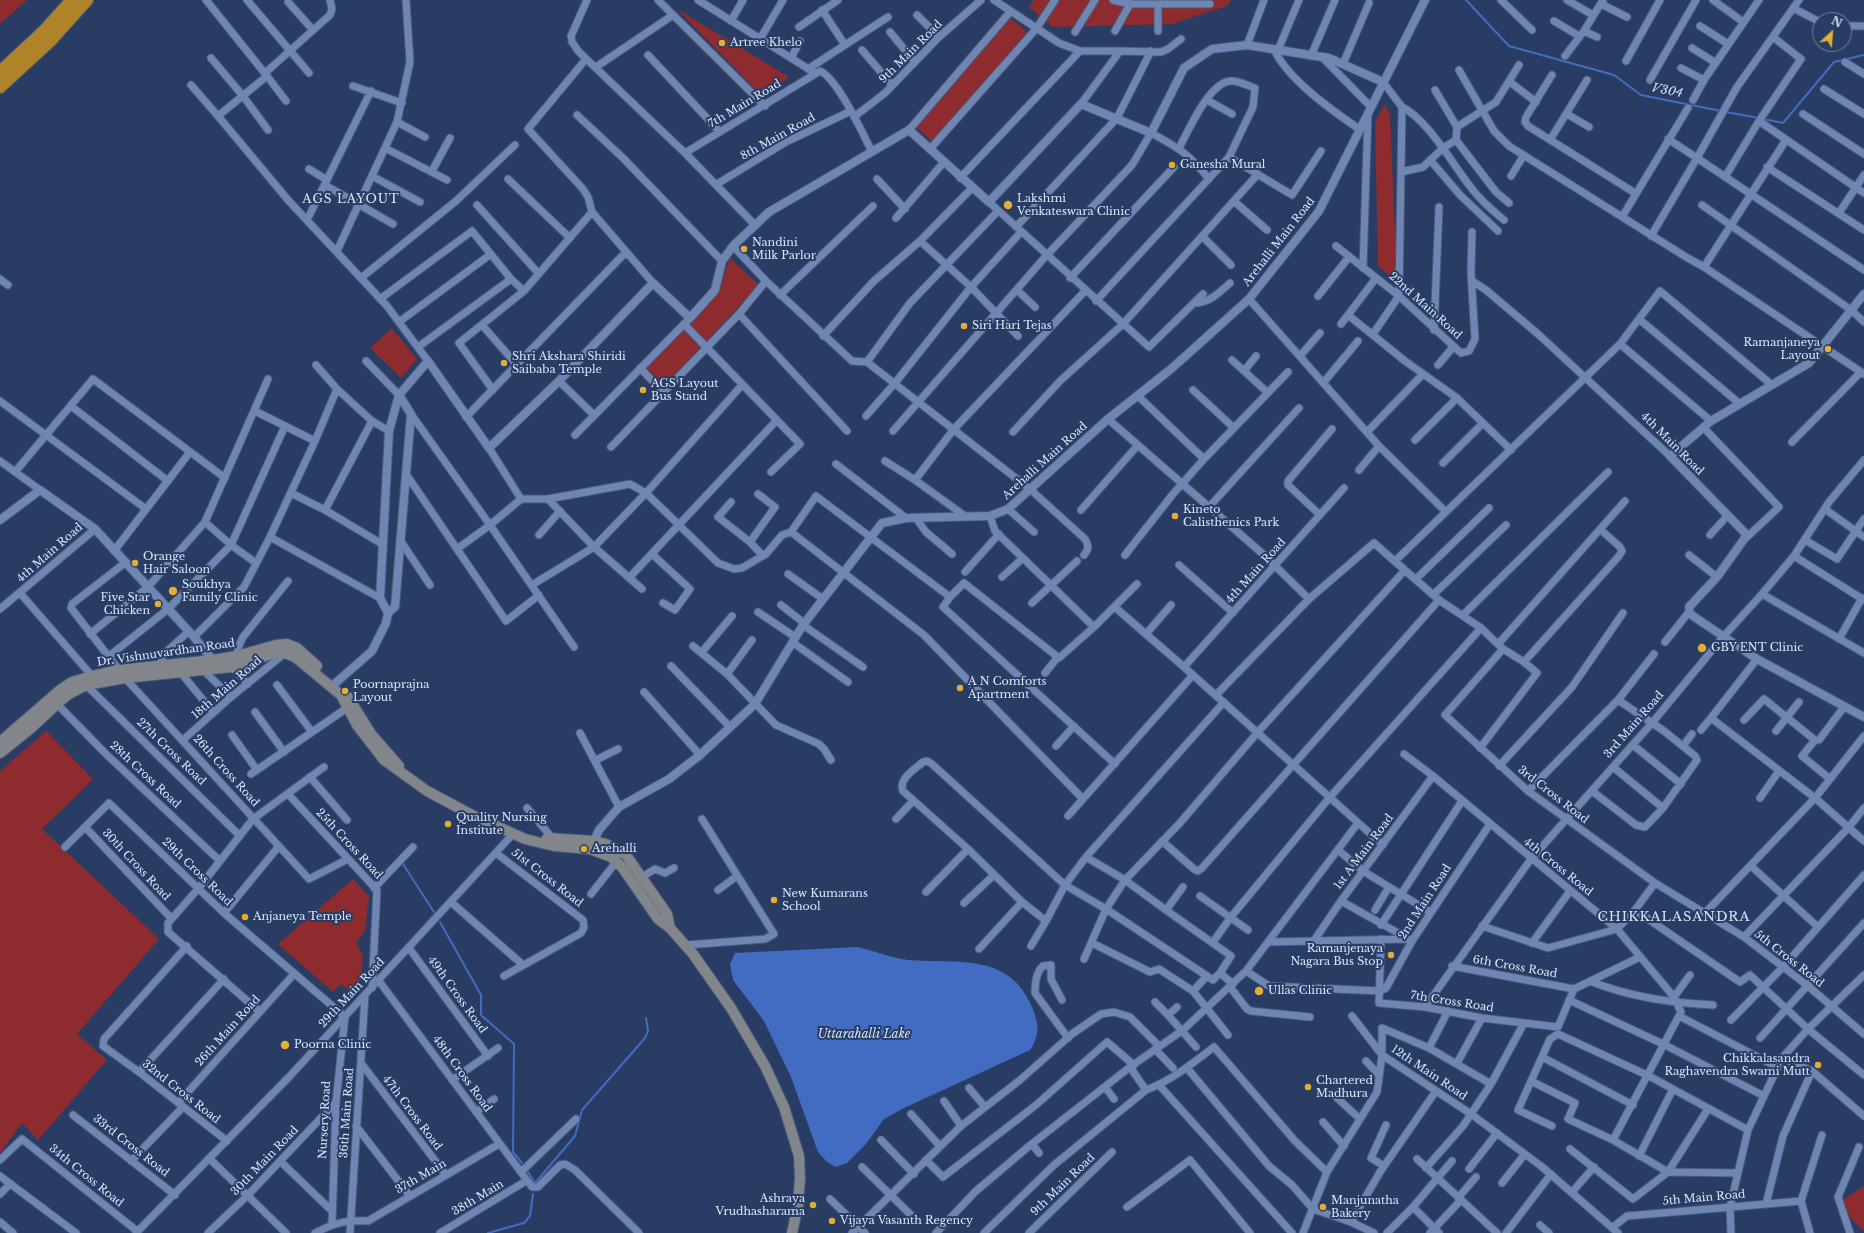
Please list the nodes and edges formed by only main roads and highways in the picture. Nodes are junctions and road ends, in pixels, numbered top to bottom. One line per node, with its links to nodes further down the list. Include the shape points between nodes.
1 (72, 0): 3 (highway, via 43,32)
2 (87, 0): 4 (highway, via 51,40)
3 (0, 72)
4 (0, 87)
5 (122, 674): 6 (main road, Dr. Vishnuvardhan Road, via 181,673 220,669 277,652 295,657); 6 (main road, Dr. Vishnuvardhan Road, via 158,666 237,656 287,644 297,648); 7 (main road, Dr. Vishnuvardhan Road, via 92,676 72,682); 8 (main road, Dr. Vishnuvardhan Road, via 86,685 69,694)
6 (333, 685): 9 (main road, Dr. Vishnuvardhan Road, via 348,696 372,734 394,761 415,778 474,811 534,835); 9 (main road, Dr. Vishnuvardhan Road, via 371,745 384,760 438,798 535,842)
7 (0, 742)
8 (0, 753)
9 (592, 845): 10 (main road, Dr. Vishnuvardhan Road, via 617,861 658,919); 10 (main road, Dr. Vishnuvardhan Road, via 606,844 626,855 667,914)
10 (670, 928): 11 (main road, Dr. Vishnuvardhan Road, via 686,945 732,1008 765,1066 784,1107 800,1156)
11 (795, 1231)

